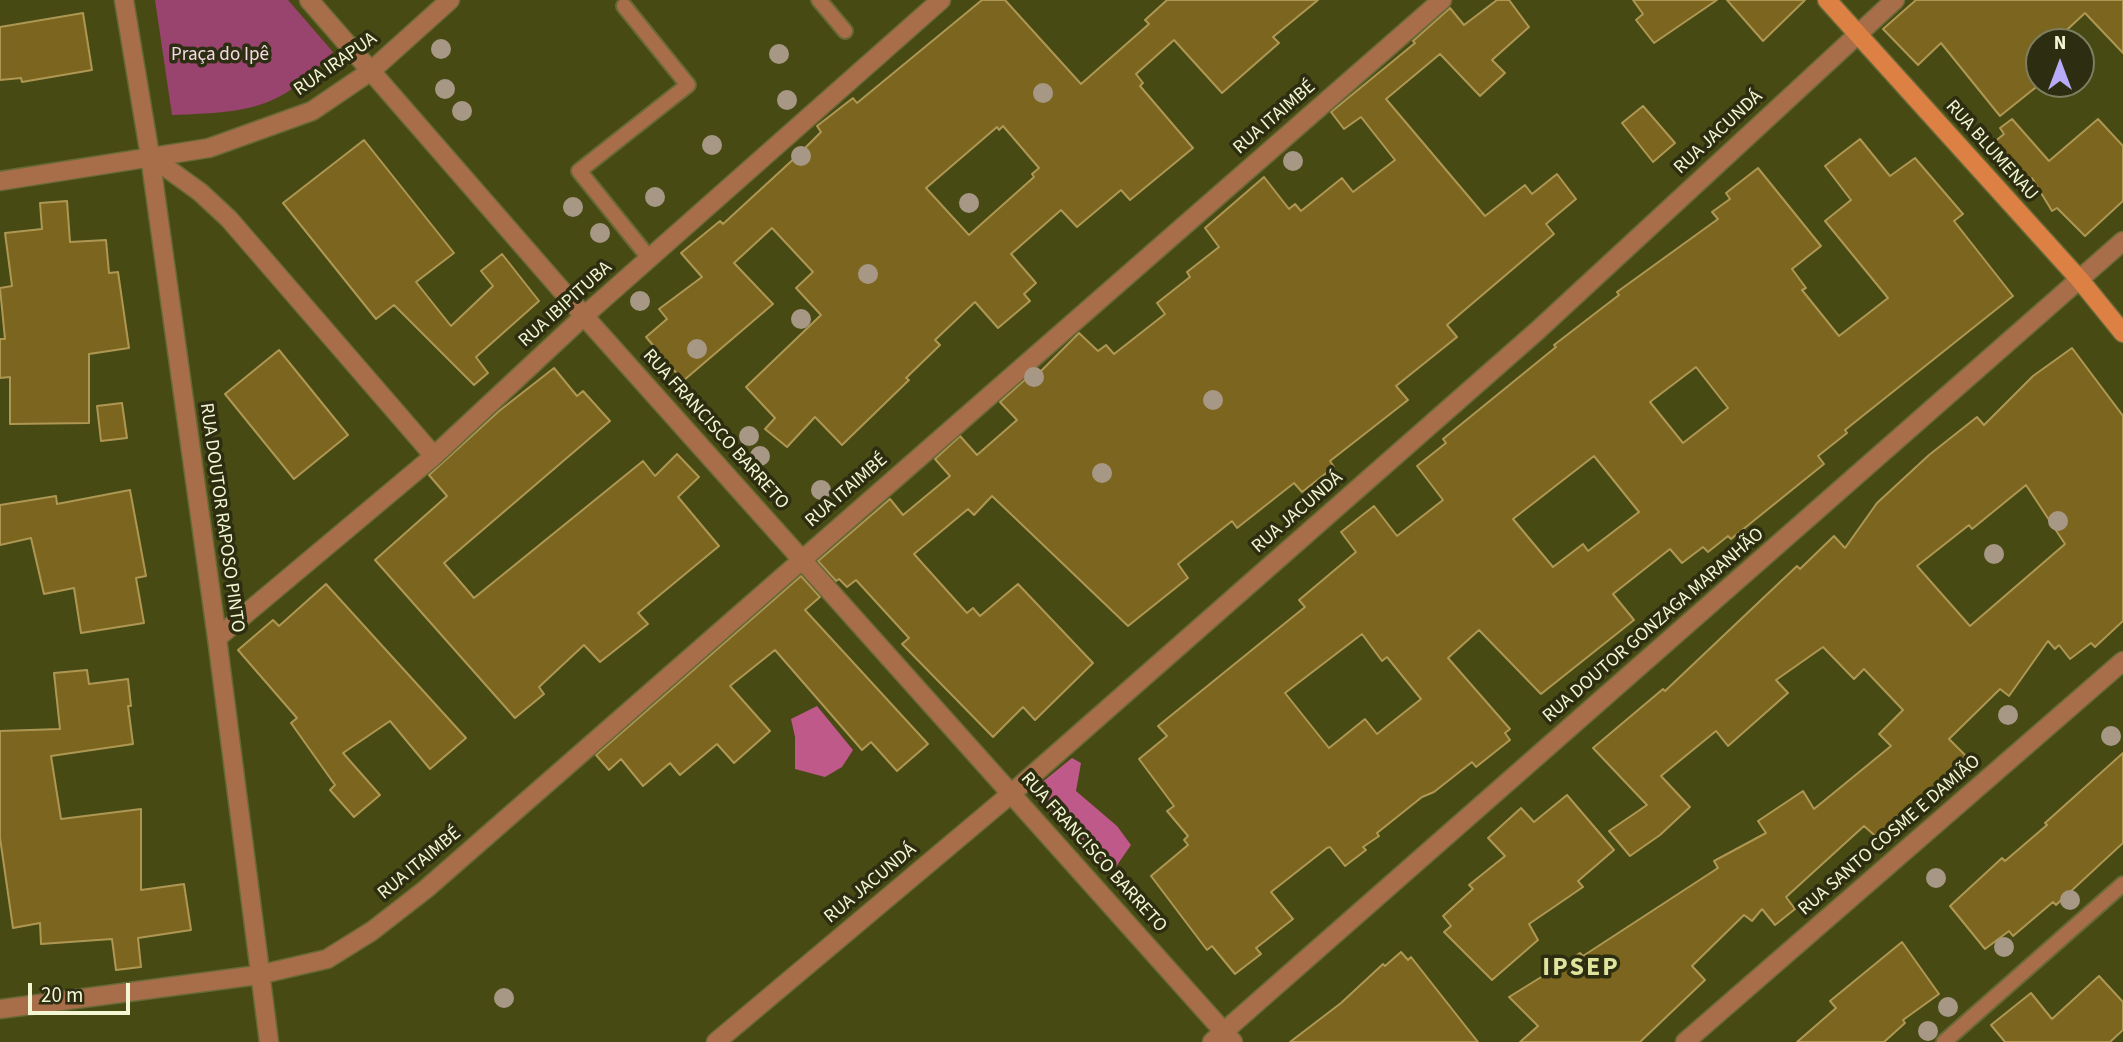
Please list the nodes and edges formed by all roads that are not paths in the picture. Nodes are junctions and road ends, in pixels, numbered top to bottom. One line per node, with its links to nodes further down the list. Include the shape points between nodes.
1 (124, 0): 13 (street, RUA DOUTOR RAPOSO PINTO)
2 (309, 0): 12 (street, RUA FRANCISCO BARRETO)
3 (450, 0): 12 (street, RUA IRAPUA)
4 (819, 0): 10 (lane)
5 (941, 0): 16 (street, RUA IBIPITUBA)
6 (1442, 0): 21 (street, RUA ITAIMBÉ)
7 (1827, 0): 11 (main road, RUA BLUMENAU)
8 (1895, 0): 11 (street, RUA JACUNDÁ)
9 (624, 6): 16 (lane, via 688,85 579,171)
10 (845, 31)
11 (1857, 34): 17 (main road, RUA BLUMENAU); 24 (street, RUA JACUNDÁ, via 1537,331)
12 (371, 71): 13 (street, RUA IRAPUA, via 312,111 209,148); 18 (street, RUA FRANCISCO BARRETO)
13 (150, 156): 14 (street, RUA IRAPUA); 20 (street, via 201,192 229,219); 22 (street, RUA DOUTOR RAPOSO PINTO)
14 (0, 181)
15 (2123, 241): 17 (street, RUA DOUTOR GONZAGA MARANHÃO)
16 (650, 259): 18 (street, RUA IBIPITUBA)
17 (2080, 280): 19 (main road, RUA BLUMENAU); 28 (street, RUA DOUTOR GONZAGA MARANHÃO)
18 (584, 316): 20 (street, RUA IBIPITUBA); 21 (street, RUA FRANCISCO BARRETO)
19 (2123, 333)
20 (435, 456): 22 (street, RUA IBIPITUBA)
21 (802, 558): 24 (street, RUA FRANCISCO BARRETO); 26 (street, RUA ITAIMBÉ, via 372,931 327,959)
22 (217, 638): 26 (street, RUA DOUTOR RAPOSO PINTO)
23 (2123, 661): 31 (street, RUA SANTO COSME E DAMIÃO)
24 (1012, 793): 28 (street, RUA FRANCISCO BARRETO); 30 (street, RUA JACUNDÁ)
25 (2123, 884): 32 (lane)
26 (258, 975): 27 (street, RUA ITAIMBÉ); 29 (street, RUA DOUTOR RAPOSO PINTO)
27 (0, 1009)
28 (1223, 1039)
29 (269, 1042)
30 (716, 1042)
31 (1685, 1042)
32 (1944, 1042)

